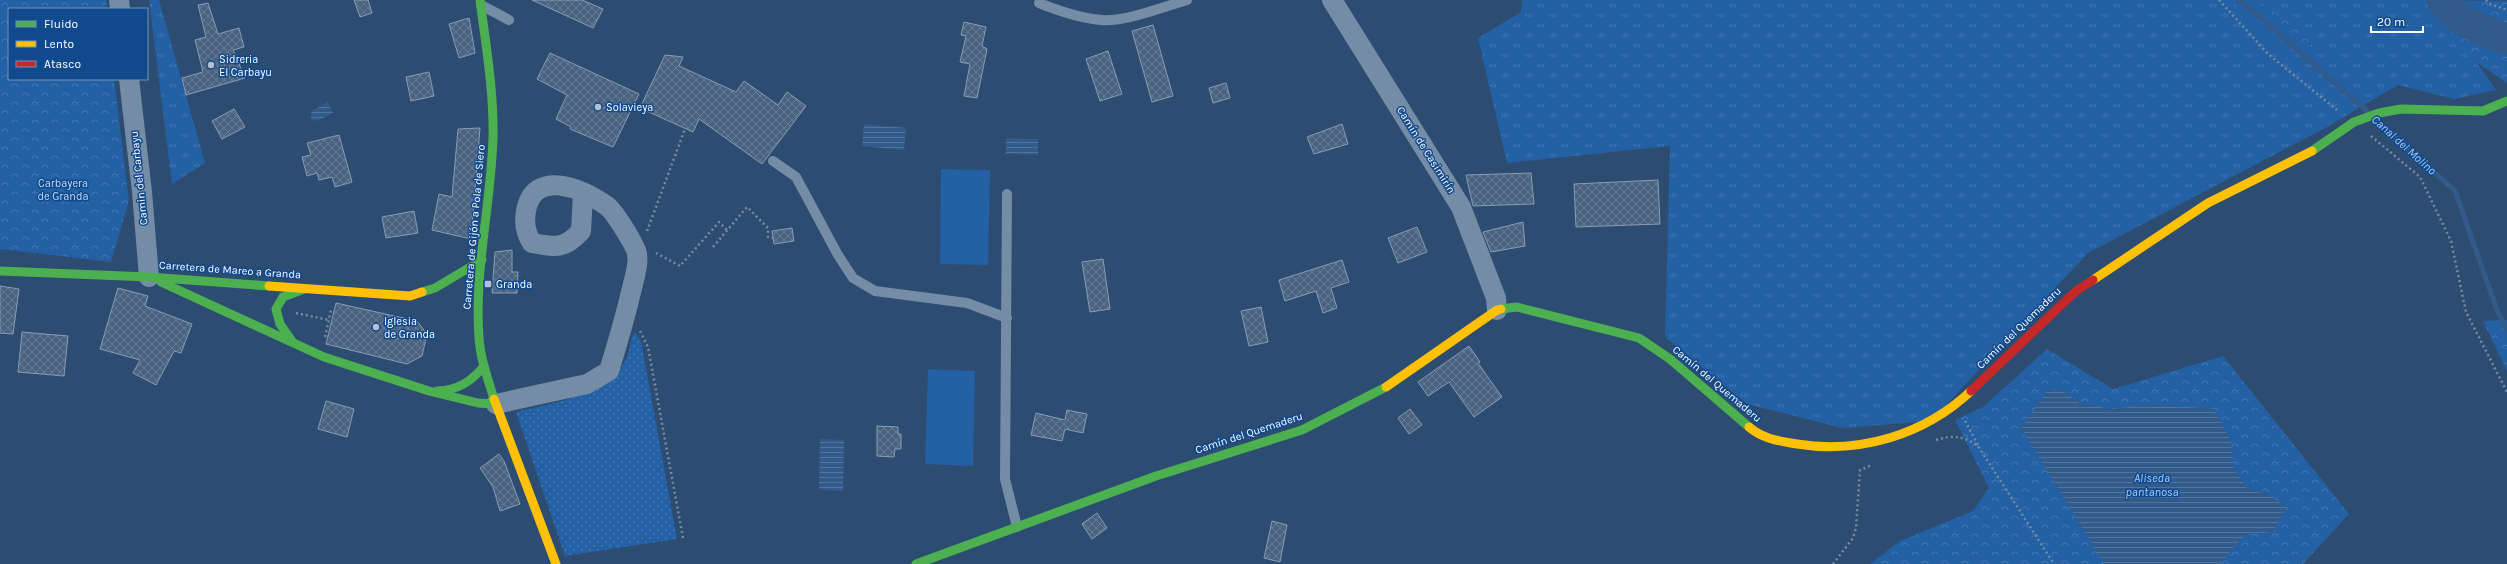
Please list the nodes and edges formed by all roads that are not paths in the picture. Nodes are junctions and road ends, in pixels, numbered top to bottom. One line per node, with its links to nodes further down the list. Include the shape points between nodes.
1 (1187, 0): 4 (lane, via 1120,18 1102,20 1071,15)
2 (1332, 0): 17 (street, Camín de Casimirín, via 1461,207 1496,298)
3 (480, 2): 5 (lane); 11 (street, Carretera de Gijón a Pola de Siero, via 490,72 493,138)
4 (1039, 3)
5 (509, 20)
6 (129, 80): 14 (street, Camin del Carbayu, via 142,192)
7 (2507, 101): 17 (street, Camín del Quemaderu, via 2483,111 2401,109 2357,120 2305,155 2208,203 2076,291 1956,405 1898,437 1861,446 1817,447 1773,440 1756,433 1670,359 1639,338 1517,307)
8 (773, 161): 18 (lane, via 796,177 853,278 875,291 966,303)
9 (582, 194): 22 (street, via 608,207 634,245 646,254 608,372 586,384)
10 (1007, 194): 18 (lane)
11 (482, 260): 13 (street, Carretera de Mareo a Granda); 15 (street, Carretera de Gijón a Pola de Siero)
12 (0, 270): 14 (street, Carretera de Mareo a Granda)
13 (460, 274): 15 (street, via 470,278); 16 (street, Carretera de Mareo a Granda, via 436,288 410,296)
14 (148, 277): 16 (street, Carretera de Mareo a Granda); 19 (street, Carretera de Mareo a Granda)
15 (479, 287): 20 (street, Carretera de Gijón a Pola de Siero, via 479,338)
16 (309, 288): 19 (street, Carretera de Mareo a Granda, via 283,296 276,309 277,323)
17 (1497, 310): 23 (street, Camín del Quemaderu, via 1384,389 1302,430 1156,476)
18 (1006, 318): 23 (lane, via 1005,478)
19 (293, 342): 21 (street, Carretera de Mareo a Granda, via 321,355)
20 (484, 366): 21 (street, Carretera de Mareo a Granda, via 474,378 452,391); 22 (street, Carretera de Gijón a Pola de Siero)
21 (429, 391): 22 (street, Carretera de Mareo a Granda, via 478,403)
22 (496, 404): 24 (street, Carretera de Gijón a Pola de Siero)
23 (1017, 527): 25 (street, Camín del Quemaderu)
24 (556, 564)
25 (916, 564)

